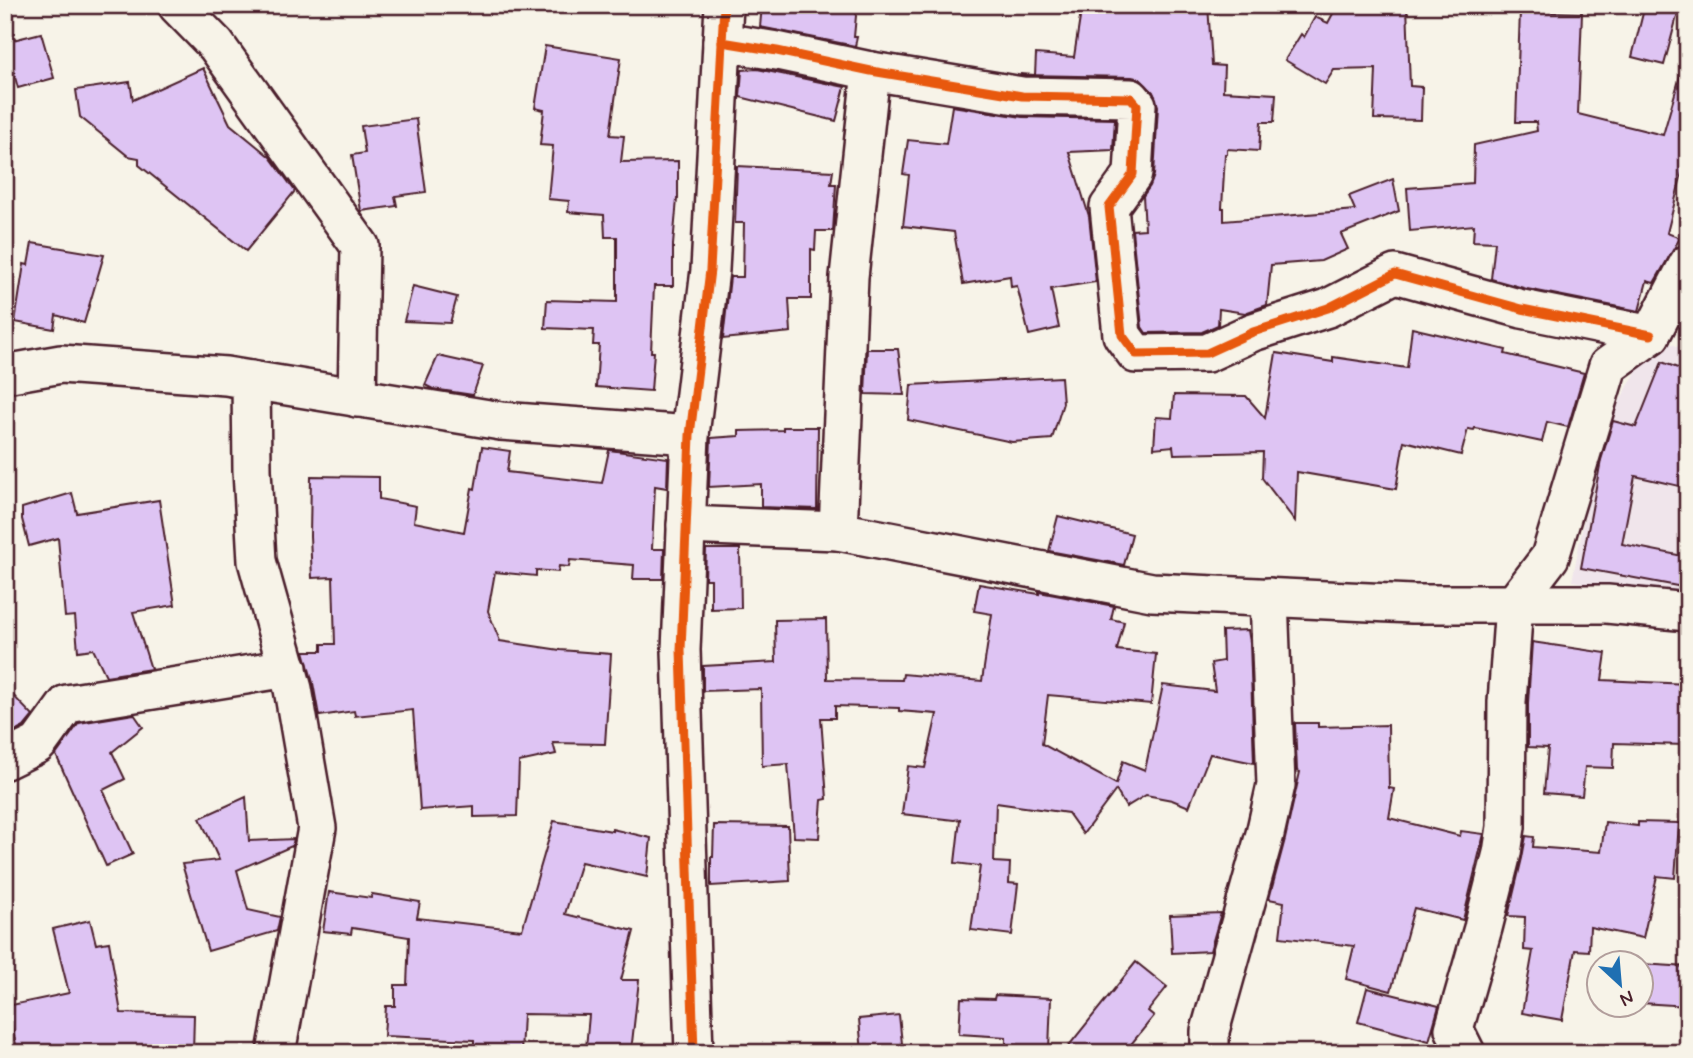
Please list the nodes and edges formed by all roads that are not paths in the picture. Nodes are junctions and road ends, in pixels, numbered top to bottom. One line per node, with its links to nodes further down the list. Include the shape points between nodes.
1 (177, 5): 9 (street, via 216,45 360,247)
2 (724, 5): 3 (street)
3 (722, 42): 4 (street); 10 (street, via 710,270)
4 (871, 71): 6 (street, via 1022,96 1131,98 1137,105 1133,174 1109,207 1122,335 1136,354 1206,353 1328,308 1395,274 1522,309); 12 (street, via 849,277)
5 (1688, 264): 6 (street)
6 (1651, 335): 14 (street, via 1608,366 1550,556)
7 (5, 374): 8 (street, via 61,364)
8 (251, 380): 9 (street); 16 (street, via 257,561)
9 (357, 398): 10 (street, via 501,421)
10 (690, 435): 11 (street)
11 (686, 525): 12 (street); 19 (street, via 681,650)
12 (838, 531): 13 (street, via 1152,592)
13 (1269, 597): 14 (street); 20 (street, via 1276,785 1210,1031)
14 (1514, 604): 15 (street, via 1607,604); 21 (street, via 1506,827 1454,1029)
15 (1688, 612)
16 (288, 668): 17 (street, via 67,704 38,744); 18 (street, via 317,828)
17 (5, 760)
18 (276, 1053)
19 (694, 1053)
20 (1210, 1053)
21 (1466, 1053)

